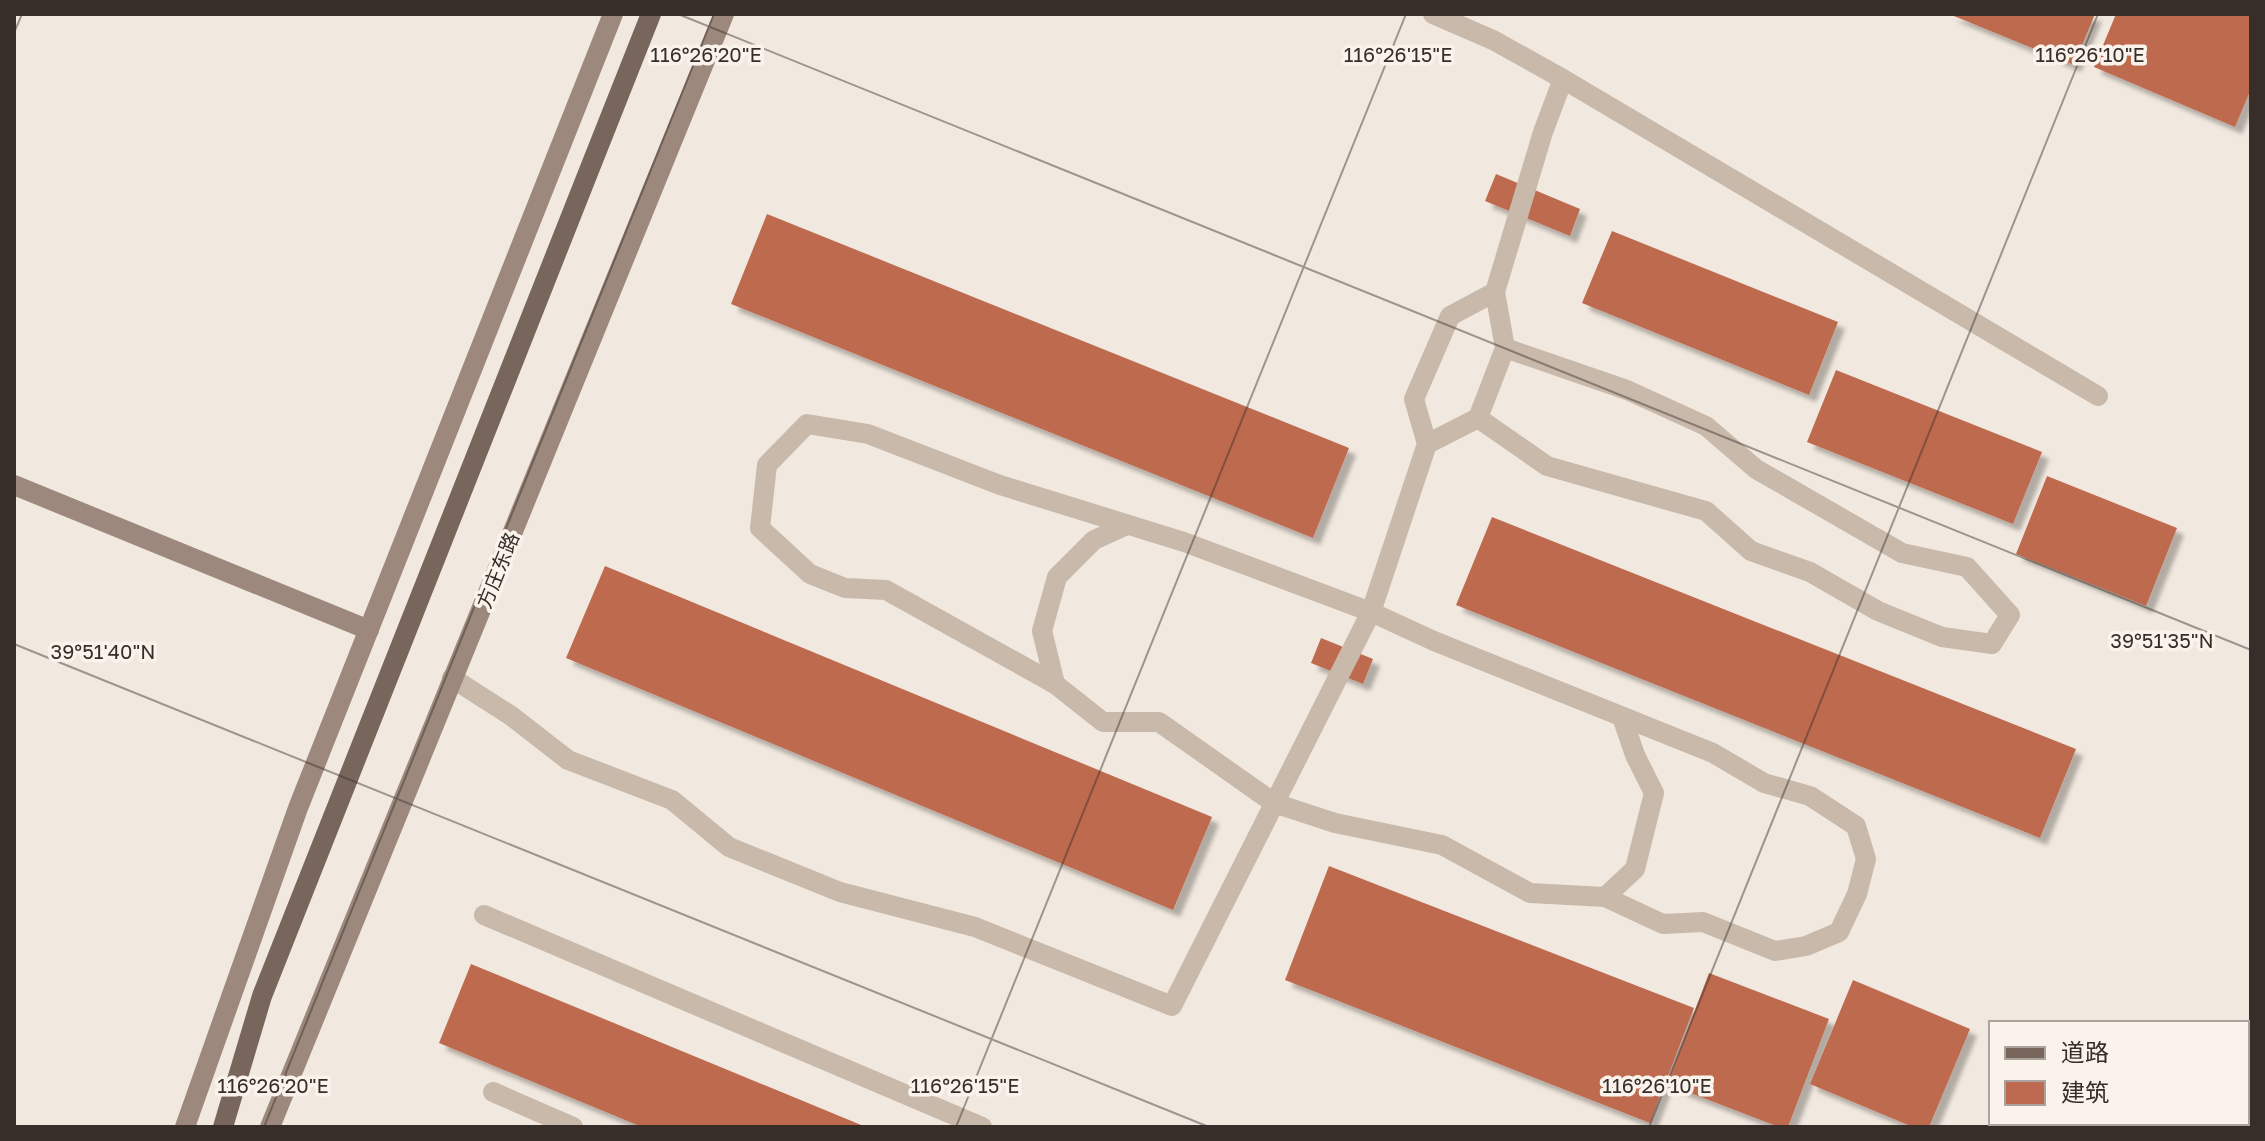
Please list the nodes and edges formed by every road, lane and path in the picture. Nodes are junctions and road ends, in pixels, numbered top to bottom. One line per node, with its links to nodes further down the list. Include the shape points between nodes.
1 (613, 14): 14 (main road)
2 (651, 14): 23 (main road, via 262,996)
3 (724, 14): 15 (main road, 方庄东路)
4 (1433, 14): 5 (street)
5 (1563, 79): 6 (street); 8 (street)
6 (1495, 292): 7 (street); 10 (street, via 1450,316 1414,399)
7 (1505, 348): 9 (street); 9 (street, via 1627,390 1706,426 1756,469 1902,553 1967,567 2010,615 1992,644 1942,637 1878,611 1810,572 1751,551 1706,511 1547,466)
8 (2098, 396)
9 (1478, 418): 10 (street)
10 (1427, 444): 13 (street)
11 (14, 485): 14 (main road)
12 (1127, 525): 13 (street); 16 (street, via 1094,540 1057,577 1042,631); 16 (street, via 1000,485 868,434 807,424 767,465 760,528 810,574 845,588 886,590)
13 (1371, 612): 17 (street); 18 (street)
14 (369, 630): 22 (main road, via 298,808)
15 (452, 678): 18 (street, via 568,760 672,800 729,847 840,892 975,927 1172,1006); 24 (main road, 方庄东路)
16 (1055, 684): 18 (street, via 1103,722 1159,722)
17 (1622, 717): 19 (street, via 1654,793 1635,869); 19 (street, via 1713,753 1764,783 1810,796 1856,826 1866,859 1839,932 1806,946 1775,951 1703,922 1663,924)
18 (1274, 803): 19 (street, via 1335,823 1442,845 1530,893)
19 (1605, 897)
20 (484, 915): 26 (street)
21 (493, 1092): 25 (street)
22 (185, 1127)
23 (223, 1127)
24 (270, 1127)
25 (573, 1127)
26 (982, 1127)

